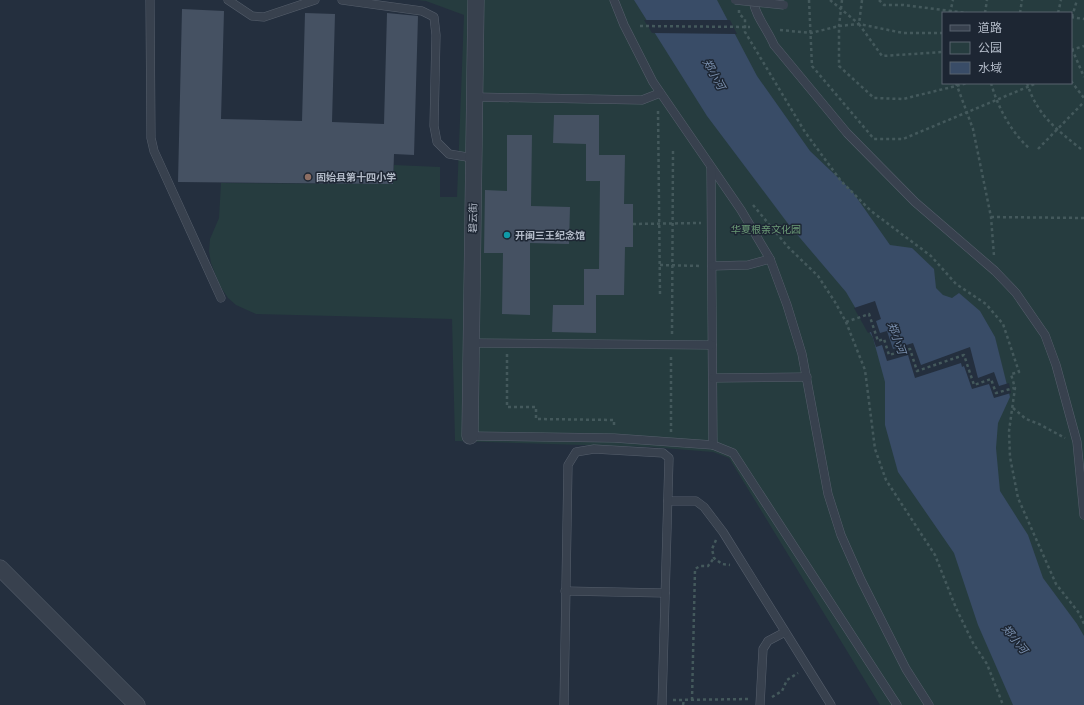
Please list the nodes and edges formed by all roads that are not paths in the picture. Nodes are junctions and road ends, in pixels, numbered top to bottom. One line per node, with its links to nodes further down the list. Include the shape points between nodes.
1 (150, 0): 16 (lane, via 150,138)
2 (228, 0): 3 (lane, via 252,16 264,17)
3 (315, 0)
4 (342, 0): 12 (lane, via 422,11 434,17 434,126 437,142 449,154)
5 (476, 0): 11 (street, 碧云街)
6 (614, 0): 10 (lane, via 624,25)
7 (753, 0): 22 (lane, via 754,10 767,28 774,45 847,133 915,202 995,271 1016,293 1045,335)
8 (737, 4): 9 (lane, bridge)
9 (784, 5)
10 (660, 93): 11 (lane, via 642,100); 13 (lane)
11 (474, 97): 12 (street, 碧云街)
12 (474, 158): 17 (street, 碧云街)
13 (712, 168): 14 (lane); 15 (lane)
14 (770, 259): 15 (lane, via 748,265); 19 (lane, via 787,305)
15 (712, 266): 18 (lane)
16 (221, 298)
17 (471, 343): 18 (lane); 21 (street, 碧云街)
18 (712, 345): 20 (lane)
19 (807, 376): 20 (lane); 36 (lane, via 828,494 841,536 906,669)
20 (713, 378): 23 (lane)
21 (470, 436): 23 (lane, via 614,438)
22 (1080, 442): 25 (lane)
23 (713, 445): 35 (lane, via 733,453)
24 (668, 501): 27 (lane, via 669,458 663,453 594,449 576,452 568,465); 28 (lane); 29 (lane, via 696,501 704,507 723,532)
25 (1084, 515)
26 (0, 568): 32 (street)
27 (565, 592): 28 (lane); 33 (lane)
28 (666, 593): 30 (lane)
29 (785, 632): 31 (lane, via 768,641 763,649); 34 (lane)
30 (662, 702)
31 (760, 702)
32 (137, 705)
33 (564, 705)
34 (831, 705)
35 (897, 705)
36 (929, 705)

